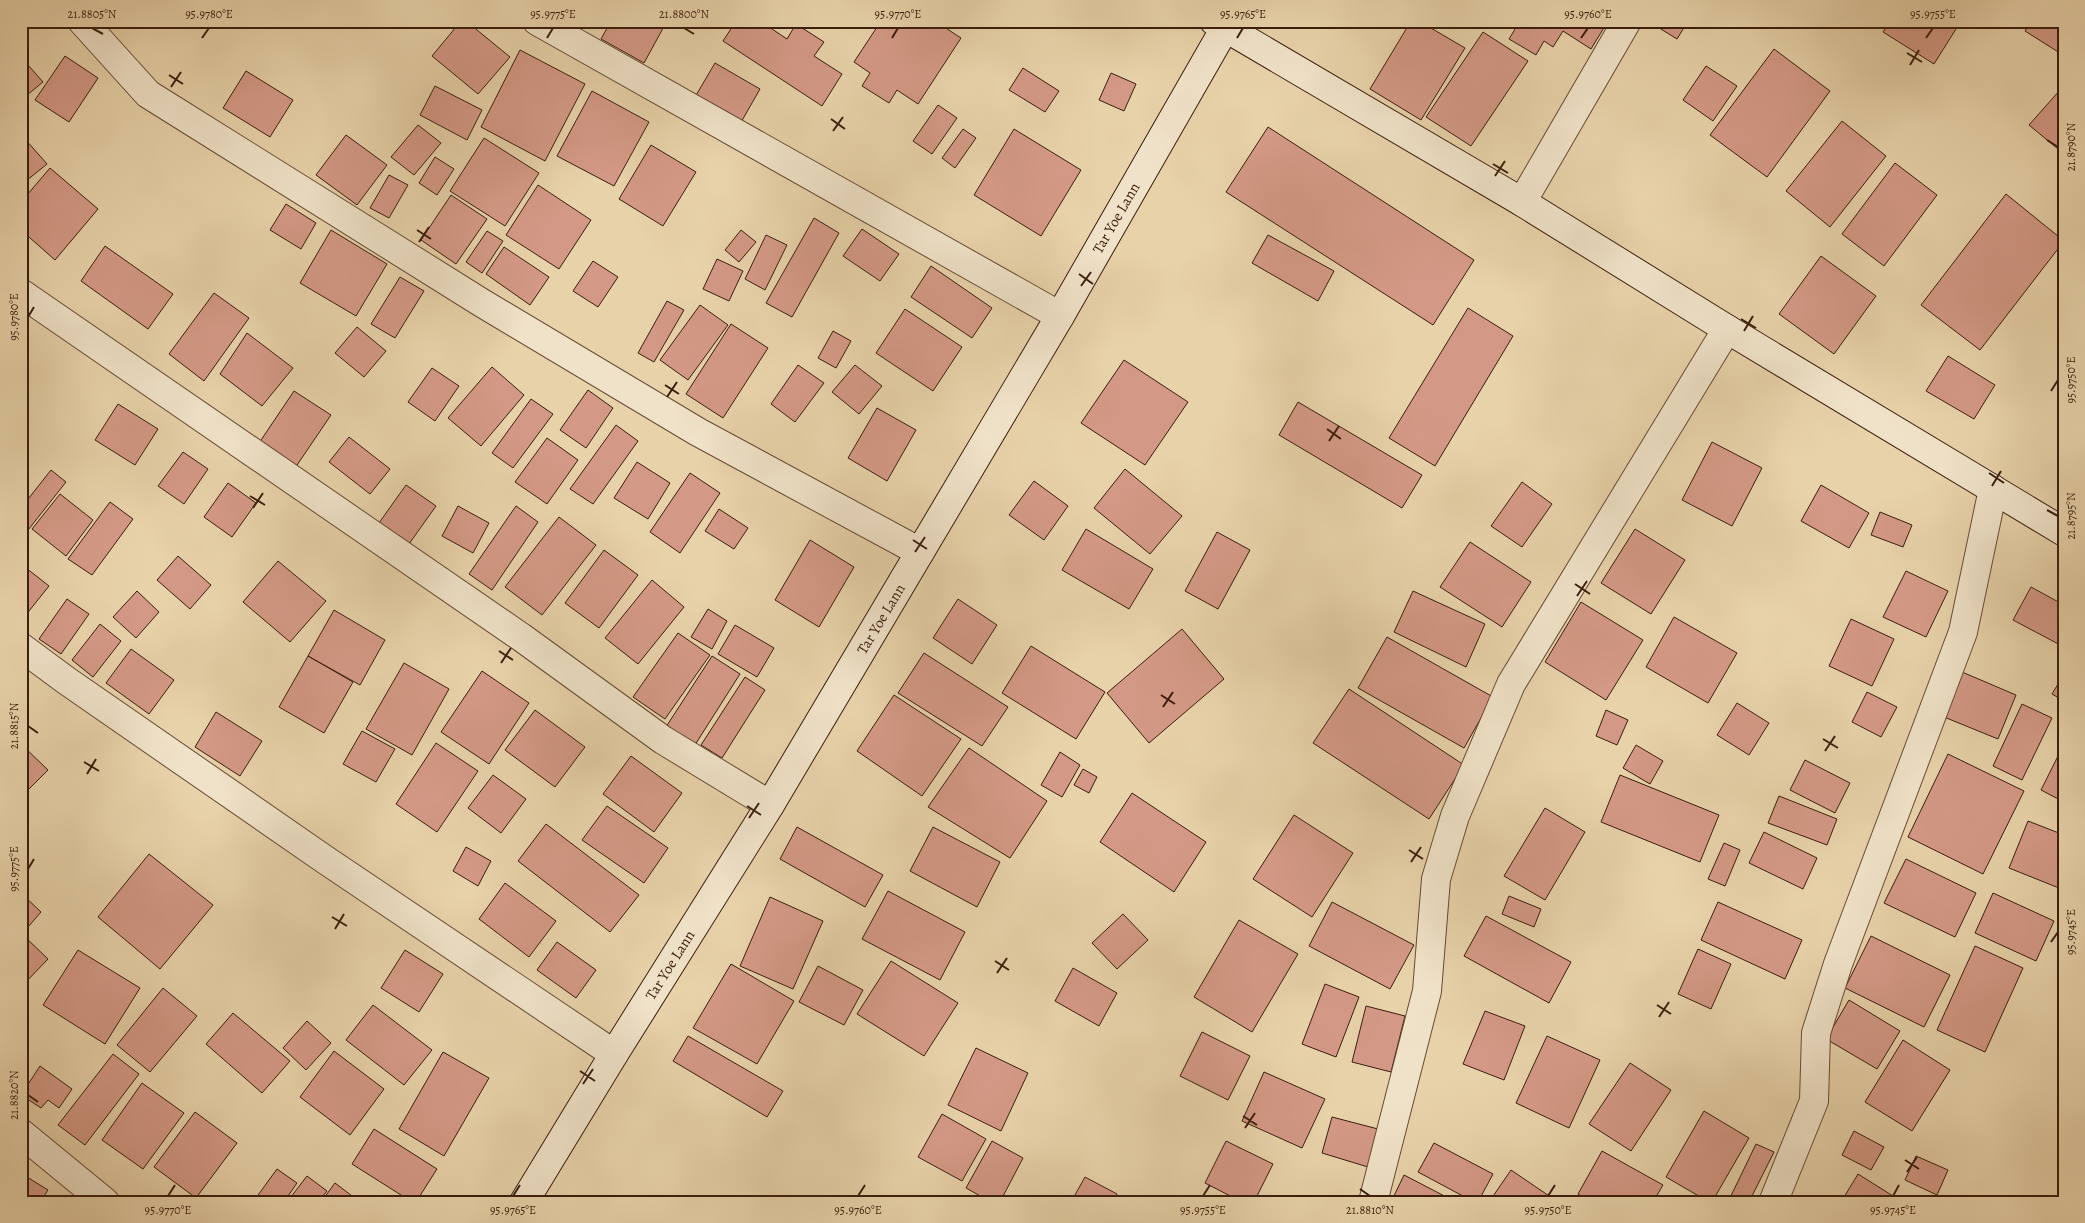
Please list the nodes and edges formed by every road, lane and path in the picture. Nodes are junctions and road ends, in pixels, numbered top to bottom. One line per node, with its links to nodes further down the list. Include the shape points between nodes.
1 (82, 21): 11 (street, via 148,94 482,303 689,427)
2 (537, 21): 7 (street)
3 (1627, 21): 5 (street)
4 (1223, 24): 5 (street); 7 (street, Tar Yoe Lann)
5 (1522, 202): 8 (street)
6 (21, 293): 13 (street, via 521,637 663,740)
7 (1060, 316): 11 (street, Tar Yoe Lann)
8 (1727, 329): 9 (street); 19 (street, via 1511,684 1455,816 1436,879 1427,991)
9 (1993, 489): 10 (street); 16 (street, via 1963,632 1838,964 1816,1033 1814,1101)
10 (2064, 532)
11 (920, 552): 13 (street, Tar Yoe Lann)
12 (21, 647): 14 (street, via 311,850)
13 (770, 805): 14 (street, Tar Yoe Lann)
14 (614, 1054): 18 (street, Tar Yoe Lann)
15 (21, 1133): 17 (street)
16 (1774, 1200)
17 (106, 1202)
18 (524, 1202)
19 (1373, 1202)

